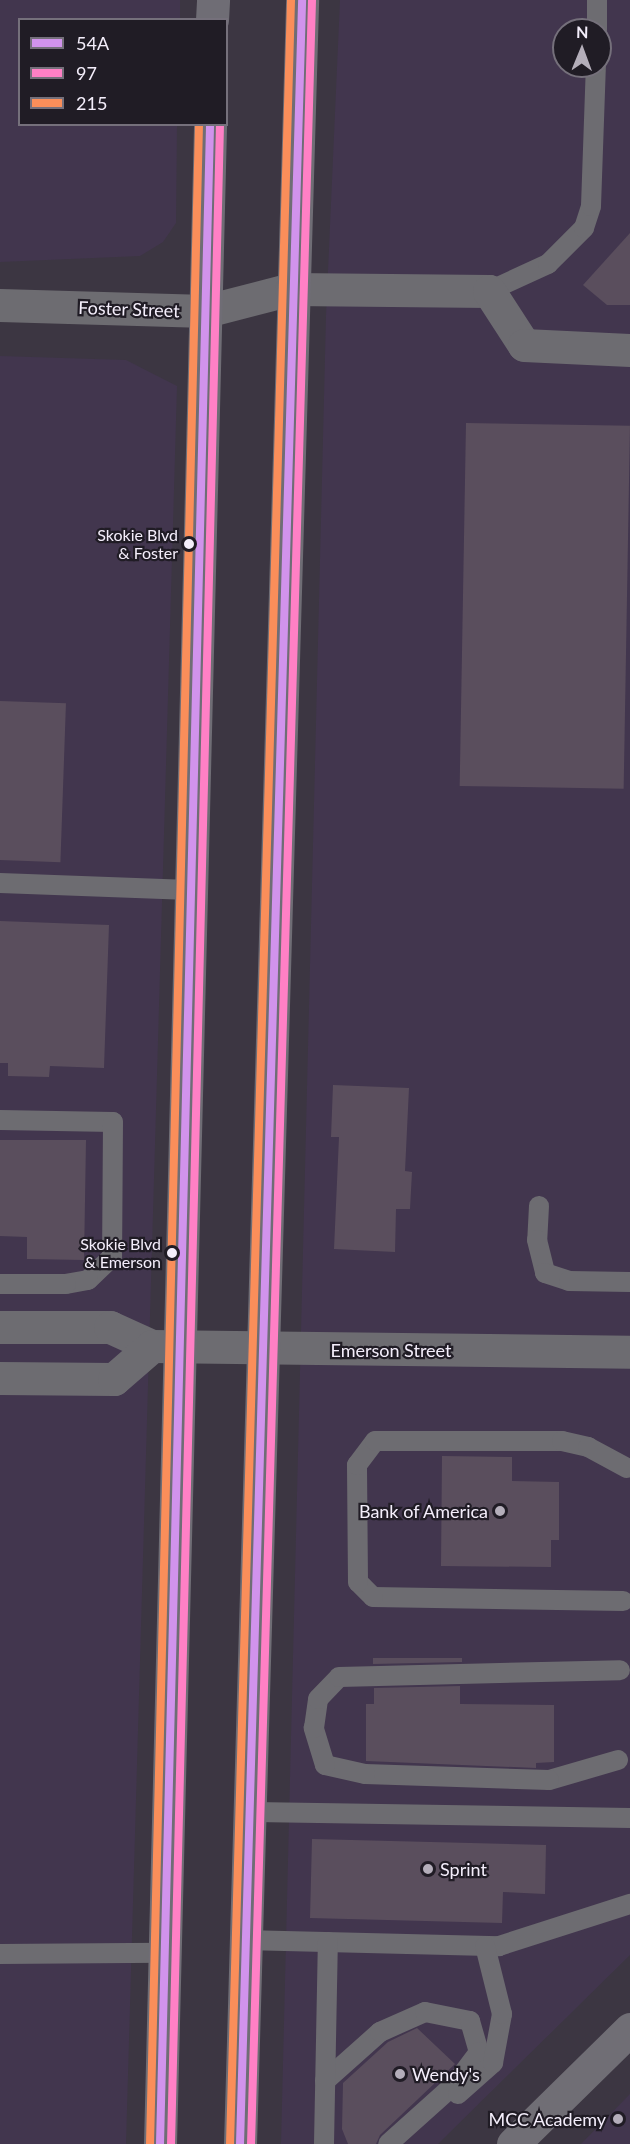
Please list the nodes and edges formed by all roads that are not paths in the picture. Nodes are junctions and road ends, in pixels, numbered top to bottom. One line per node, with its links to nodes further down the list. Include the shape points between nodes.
1 (213, 0): 4 (main road)
2 (302, 0): 8 (main road)
3 (597, 0): 5 (lane)
4 (212, 18)
5 (597, 18)
6 (596, 78): 9 (lane, via 591,206 584,228 548,264)
7 (210, 126): 11 (main road)
8 (291, 289): 9 (street, Foster Street); 11 (street, Foster Street); 21 (main road)
9 (489, 291): 12 (street, via 524,345)
10 (0, 305): 11 (street, Foster Street)
11 (206, 311): 14 (main road)
12 (630, 350)
13 (0, 883): 14 (lane)
14 (190, 890): 20 (main road)
15 (0, 1120): 18 (lane, via 113,1122 112,1257 88,1280)
16 (539, 1206): 17 (lane, via 537,1240 545,1274 569,1281)
17 (630, 1282)
18 (0, 1284)
19 (0, 1327): 20 (street, Emerson Street, via 110,1327)
20 (166, 1347): 21 (street, Emerson Street); 23 (street, via 114,1379); 34 (main road)
21 (264, 1349): 22 (street, Emerson Street); 28 (main road)
22 (630, 1352)
23 (0, 1378)
24 (627, 1468): 25 (lane, via 588,1447 562,1441 375,1441 357,1465 358,1582 373,1597)
25 (622, 1601)
26 (621, 1670): 27 (lane, via 339,1677 318,1699 314,1728 325,1765 365,1774 549,1780)
27 (618, 1760)
28 (250, 1812): 29 (lane); 31 (main road)
29 (630, 1818)
30 (630, 1904): 33 (lane, via 499,1946)
31 (246, 1940): 32 (lane); 39 (main road)
32 (328, 1942): 33 (lane); 37 (lane)
33 (485, 1946): 42 (lane, via 502,2014 493,2063)
34 (163, 1953): 35 (lane); 38 (main road)
35 (0, 1954)
36 (630, 2029): 43 (main road)
37 (325, 2081): 40 (lane); 41 (lane, via 380,2032 425,2012 470,2020 478,2052 456,2083)
38 (160, 2144)
39 (240, 2144)
40 (324, 2144)
41 (387, 2144)
42 (403, 2144)
43 (513, 2144)

